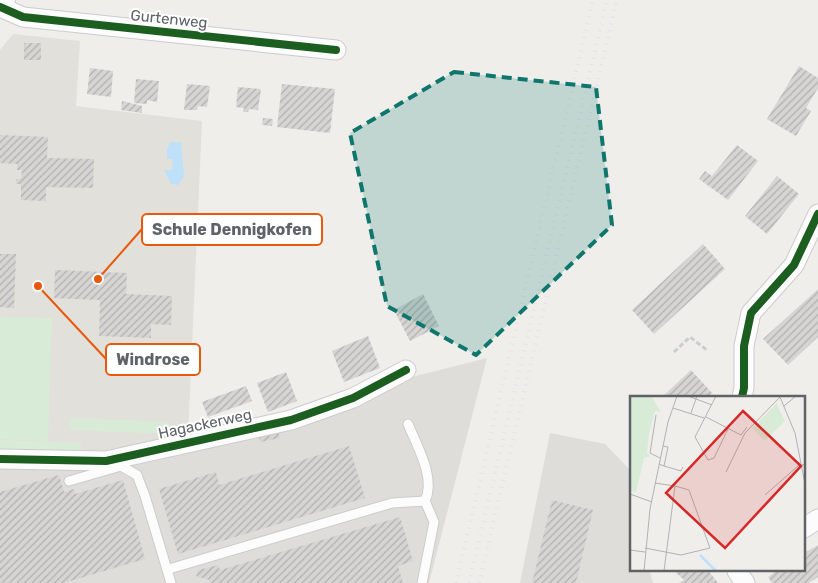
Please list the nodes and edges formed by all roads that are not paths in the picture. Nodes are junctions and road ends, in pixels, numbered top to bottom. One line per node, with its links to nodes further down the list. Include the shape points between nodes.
1 (3, 0): 2 (street)
2 (0, 6): 3 (street, Gurtenweg, via 23,17)
3 (336, 50)
4 (818, 214): 6 (street, via 794,265 751,313 744,346)
5 (406, 370): 8 (street, Hagackerweg, via 353,398 292,420 106,461)
6 (742, 396)
7 (408, 424): 10 (lane, via 422,456 428,493)
8 (0, 458)
9 (69, 481): 13 (lane, via 121,466 137,475)
10 (425, 501): 13 (lane, via 392,502); 15 (lane, via 434,522)
11 (818, 519): 12 (street)
12 (806, 527)
13 (169, 569): 14 (lane)
14 (171, 583)
15 (422, 583)

